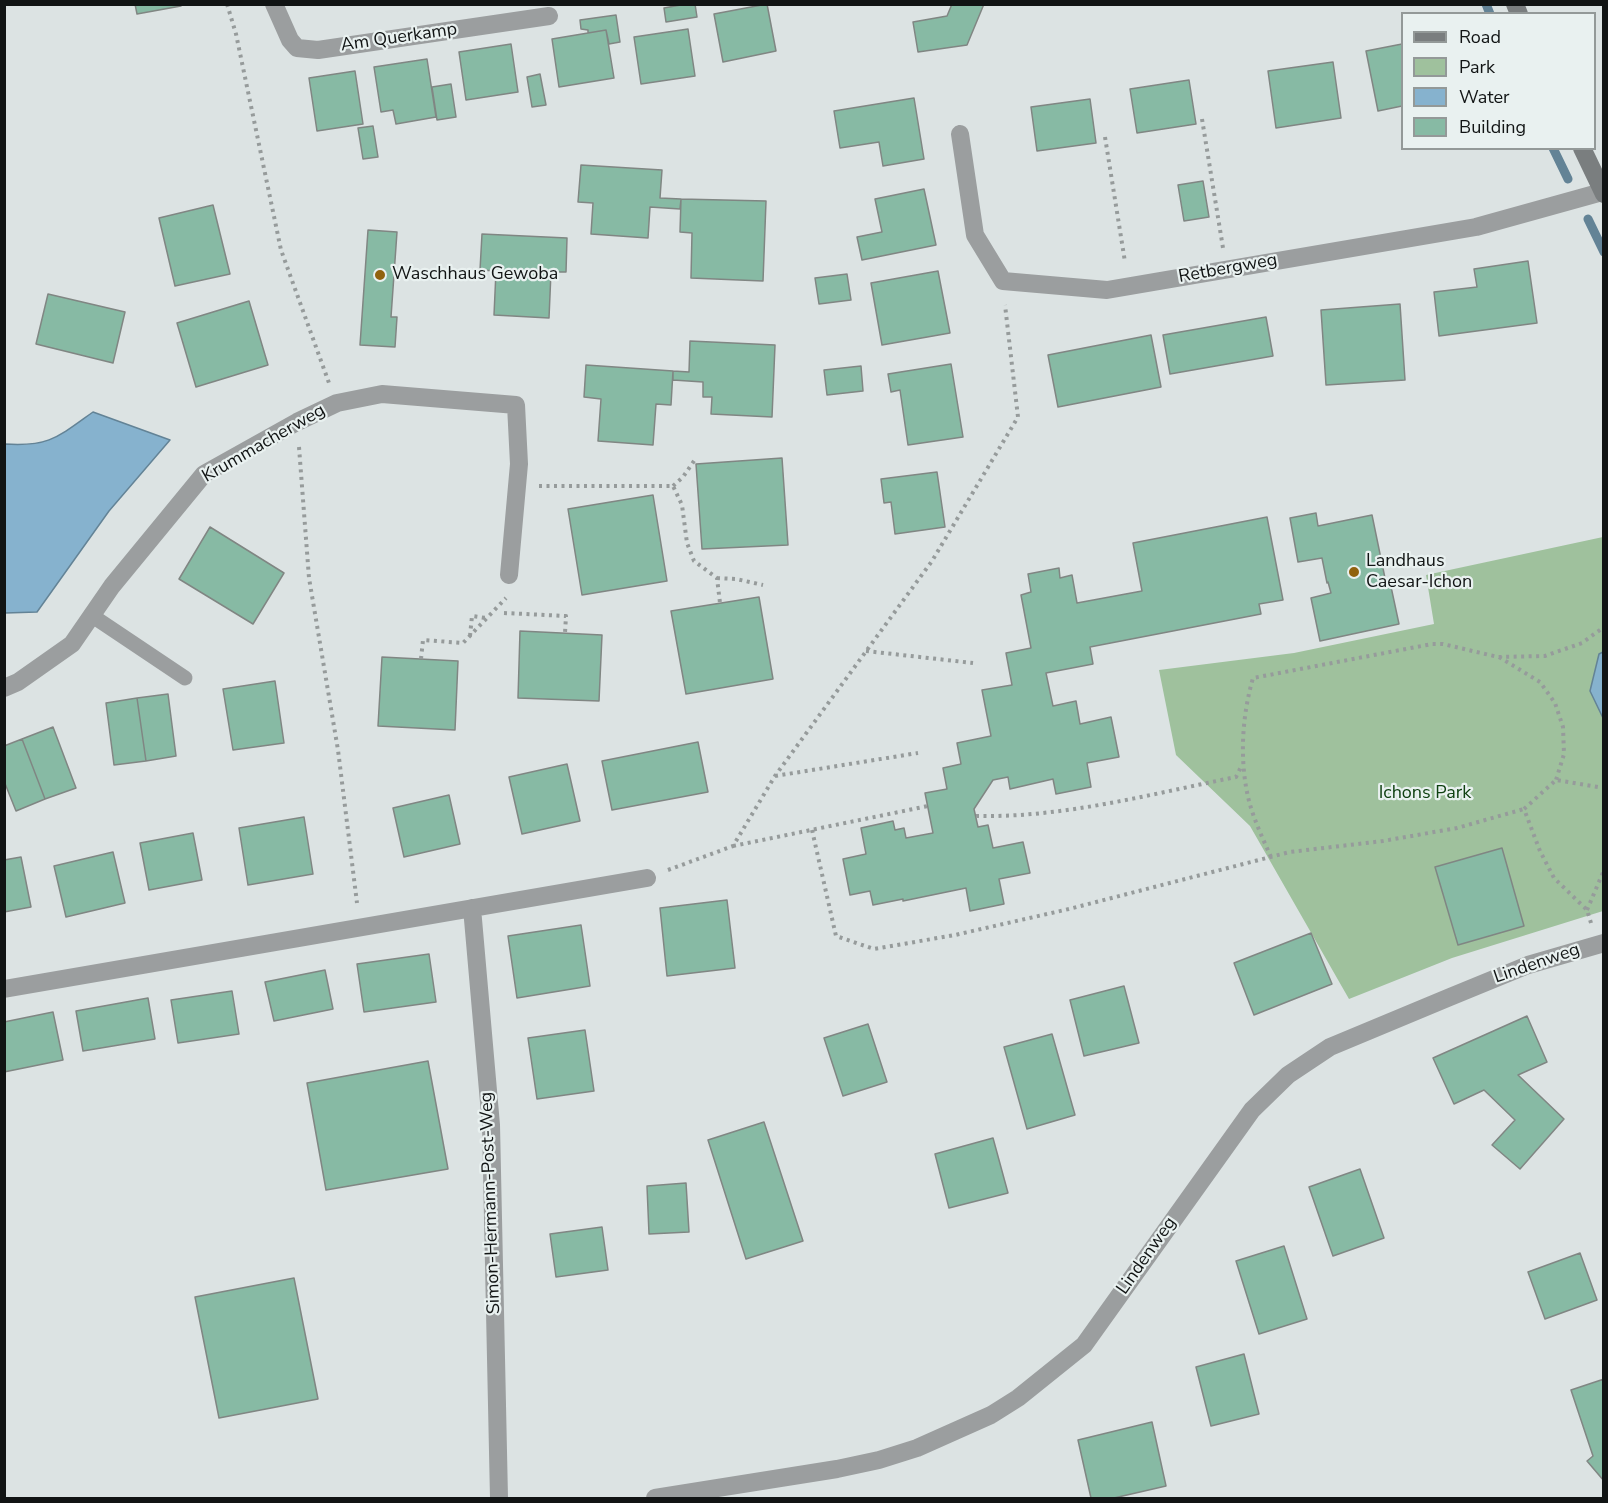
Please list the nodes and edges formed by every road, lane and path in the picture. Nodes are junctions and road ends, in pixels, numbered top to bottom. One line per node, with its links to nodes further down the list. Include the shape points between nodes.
1 (227, 4): 12 (path, via 281,250)
2 (274, 4): 3 (street, Am Querkamp, via 297,48 318,50)
3 (549, 16)
4 (1202, 119): 9 (path)
5 (960, 134): 10 (street, via 975,235)
6 (1105, 137): 11 (path)
7 (1583, 150): 8 (street)
8 (1603, 193): 9 (street, Retbergweg, via 1476,227)
9 (1227, 270): 11 (street, Retbergweg)
10 (1003, 281): 11 (street, Retbergweg, via 1107,290); 28 (path, via 1018,417 932,561)
11 (1129, 286)
12 (337, 403): 13 (street, Krummacherweg); 15 (street, Krummacherweg, via 382,394 516,405)
13 (297, 422): 23 (street, Krummacherweg, via 204,474); 48 (path, via 309,578 338,750)
14 (696, 458): 16 (path)
15 (517, 486): 16 (path); 17 (street, Krummacherweg)
16 (673, 486): 18 (path, via 682,505 693,561)
17 (509, 575)
18 (717, 578): 19 (path); 21 (path)
19 (763, 585)
20 (506, 597): 24 (path)
21 (720, 603)
22 (504, 613): 26 (path, via 566,616)
23 (92, 615): 32 (lane); 33 (street, Krummacherweg, via 72,644)
24 (487, 618): 27 (path); 27 (path, via 472,616)
25 (1604, 627): 29 (path, via 1582,643 1545,656)
26 (565, 633)
27 (469, 637): 30 (path, via 464,643 423,640)
28 (866, 651): 31 (path); 36 (path)
29 (1498, 657): 35 (path, via 1443,644 1253,678 1246,704); 37 (path, via 1540,682 1556,703 1563,727 1564,754)
30 (421, 659)
31 (973, 663)
32 (185, 678)
33 (4, 688)
34 (918, 753): 36 (path)
35 (1243, 762): 41 (path, via 1236,777 1088,806); 44 (path, via 1249,802)
36 (775, 776): 43 (path)
37 (1556, 780): 38 (path); 40 (path)
38 (1604, 788)
39 (928, 806): 42 (path)
40 (1524, 809): 44 (path, via 1457,828); 45 (path, via 1554,878 1587,910)
41 (976, 816)
42 (812, 830): 43 (path); 44 (path, via 836,936 874,949 1058,912)
43 (733, 846): 46 (path)
44 (1271, 857)
45 (1604, 870)
46 (647, 878): 47 (street)
47 (472, 908): 48 (street); 51 (street, Simon-Hermann-Post-Weg, via 490,1125)
48 (360, 928): 50 (street)
49 (1604, 942): 52 (street, Lindenweg, via 1528,965 1330,1047 1288,1075 1252,1110 1084,1345 991,1415 917,1448 879,1460)
50 (4, 989)
51 (499, 1498)
52 (655, 1498)

